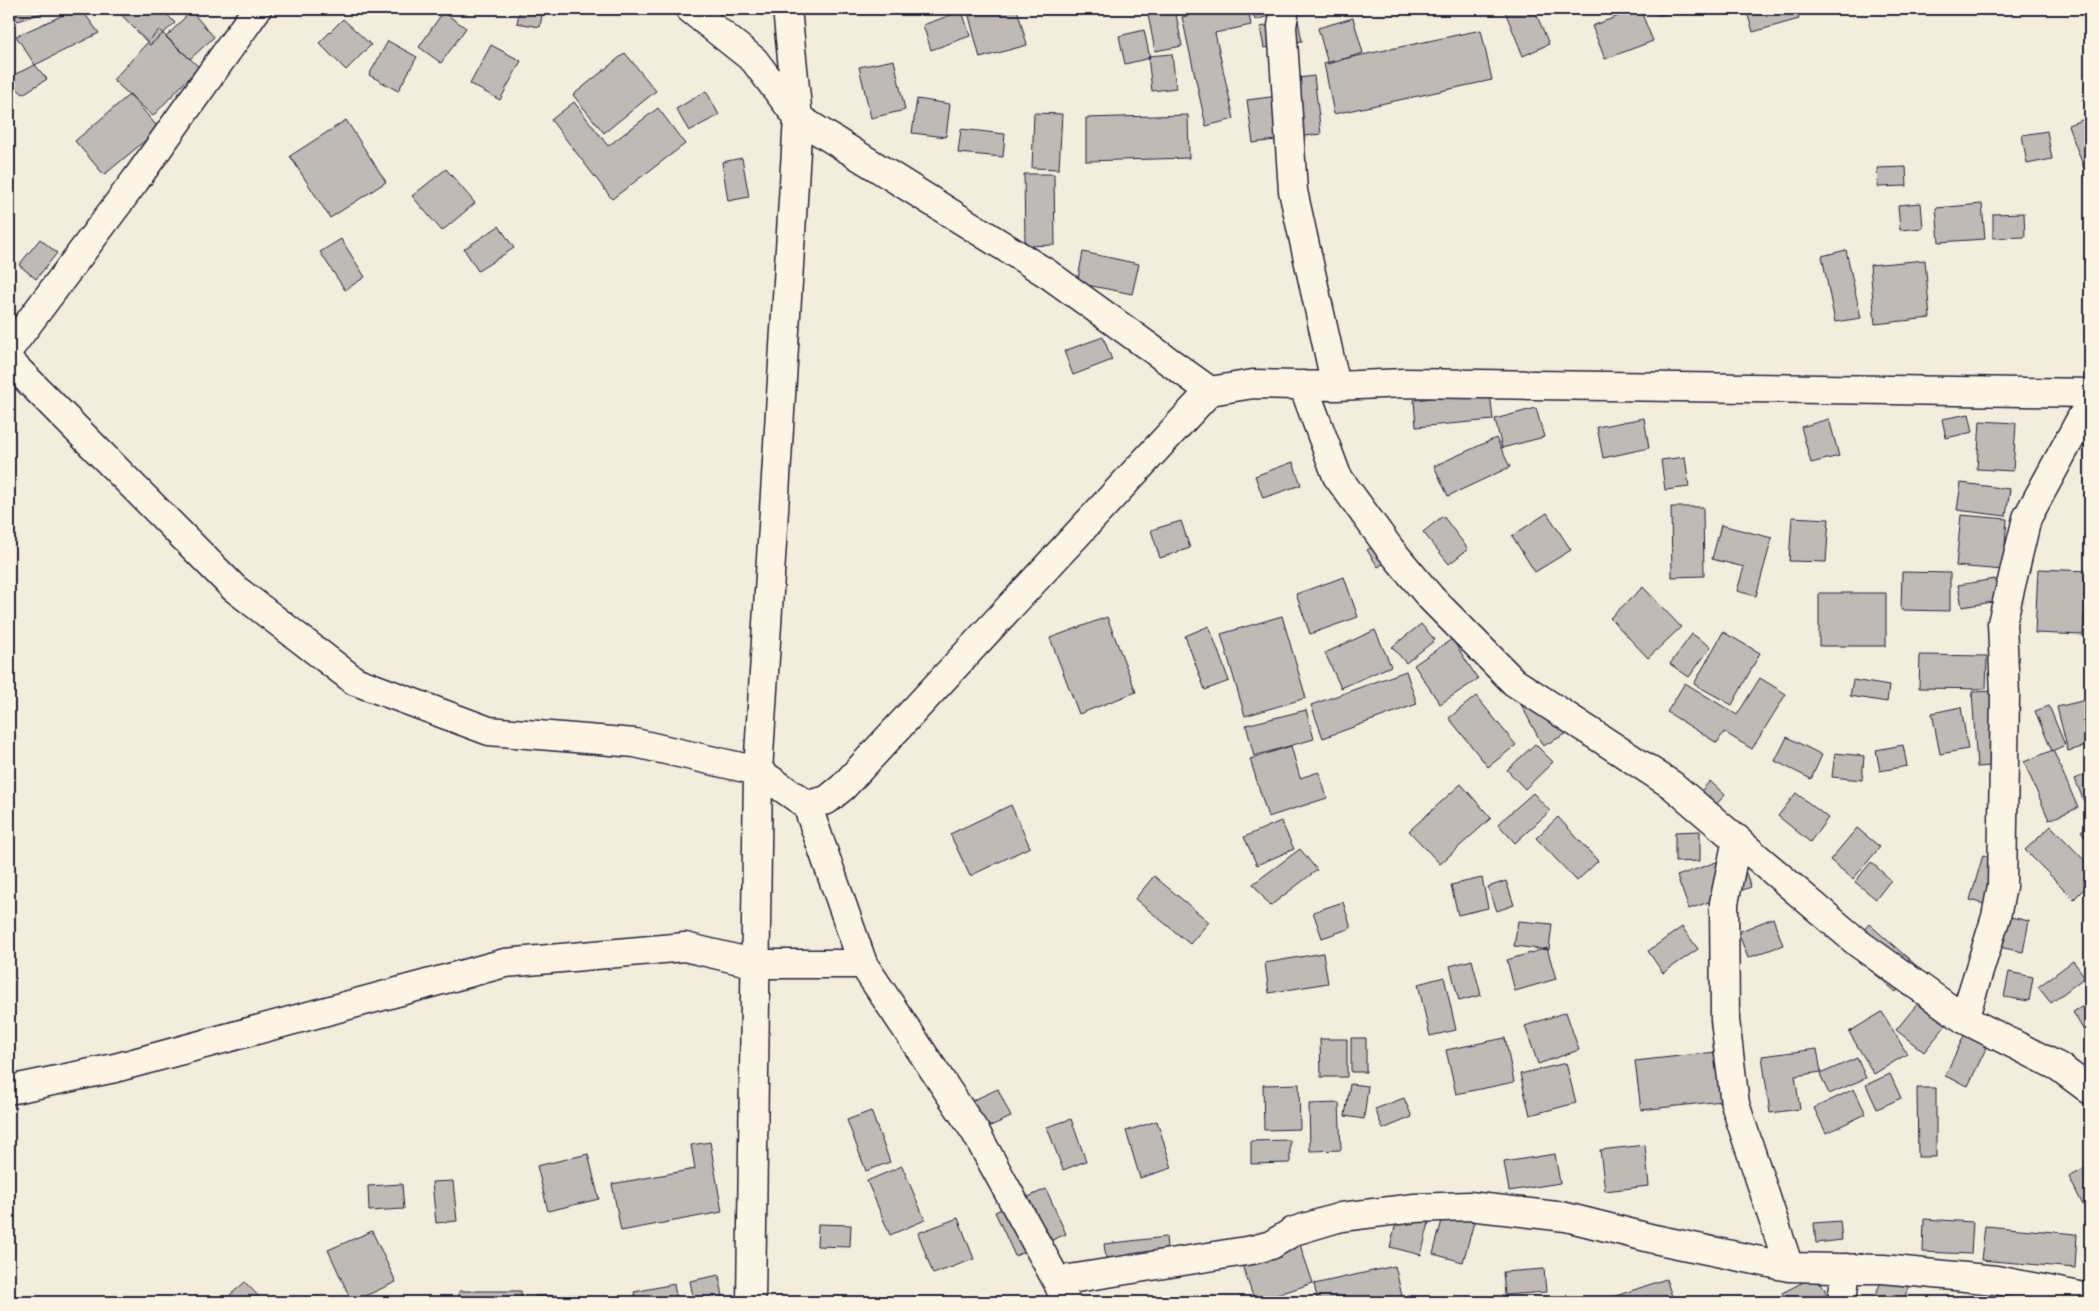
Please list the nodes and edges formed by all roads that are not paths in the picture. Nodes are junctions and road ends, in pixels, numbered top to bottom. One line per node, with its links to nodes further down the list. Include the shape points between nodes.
1 (257, 9): 6 (street, via 135,181)
2 (690, 9): 5 (street, via 754,60)
3 (1286, 9): 9 (street, via 1282,26 1293,191)
4 (794, 14): 5 (street)
5 (798, 118): 10 (street, via 1048,274); 13 (street)
6 (9, 348)
7 (9, 361): 13 (street, via 234,588 356,681 489,731 635,743)
8 (1303, 385): 9 (street); 10 (street, via 1253,384); 15 (street, via 1337,476 1390,549 1431,598 1514,682 1672,785)
9 (1336, 386): 11 (street, via 1404,383)
10 (1210, 391): 14 (street, via 844,787 827,800)
11 (2090, 393)
12 (2090, 402): 18 (street, via 2027,518 2002,623 2005,695 2002,886 1996,917)
13 (758, 771): 14 (street); 16 (street)
14 (807, 806): 17 (street)
15 (1737, 839): 18 (street, via 1858,943); 21 (street, via 1724,903 1725,1020 1735,1104)
16 (757, 964): 17 (street); 19 (street, via 685,947 505,963 115,1068); 25 (street)
17 (862, 964): 23 (street, via 976,1133)
18 (1964, 1019): 20 (street, via 2059,1067)
19 (9, 1090)
20 (2090, 1090)
21 (1789, 1266): 22 (street); 23 (street, via 1654,1239 1566,1217 1469,1206 1415,1208 1341,1217 1294,1231 1252,1250)
22 (1846, 1268): 24 (street, via 1883,1268 1996,1280); 26 (street)
23 (1061, 1292)
24 (2090, 1298)
25 (751, 1302)
26 (1842, 1302)

